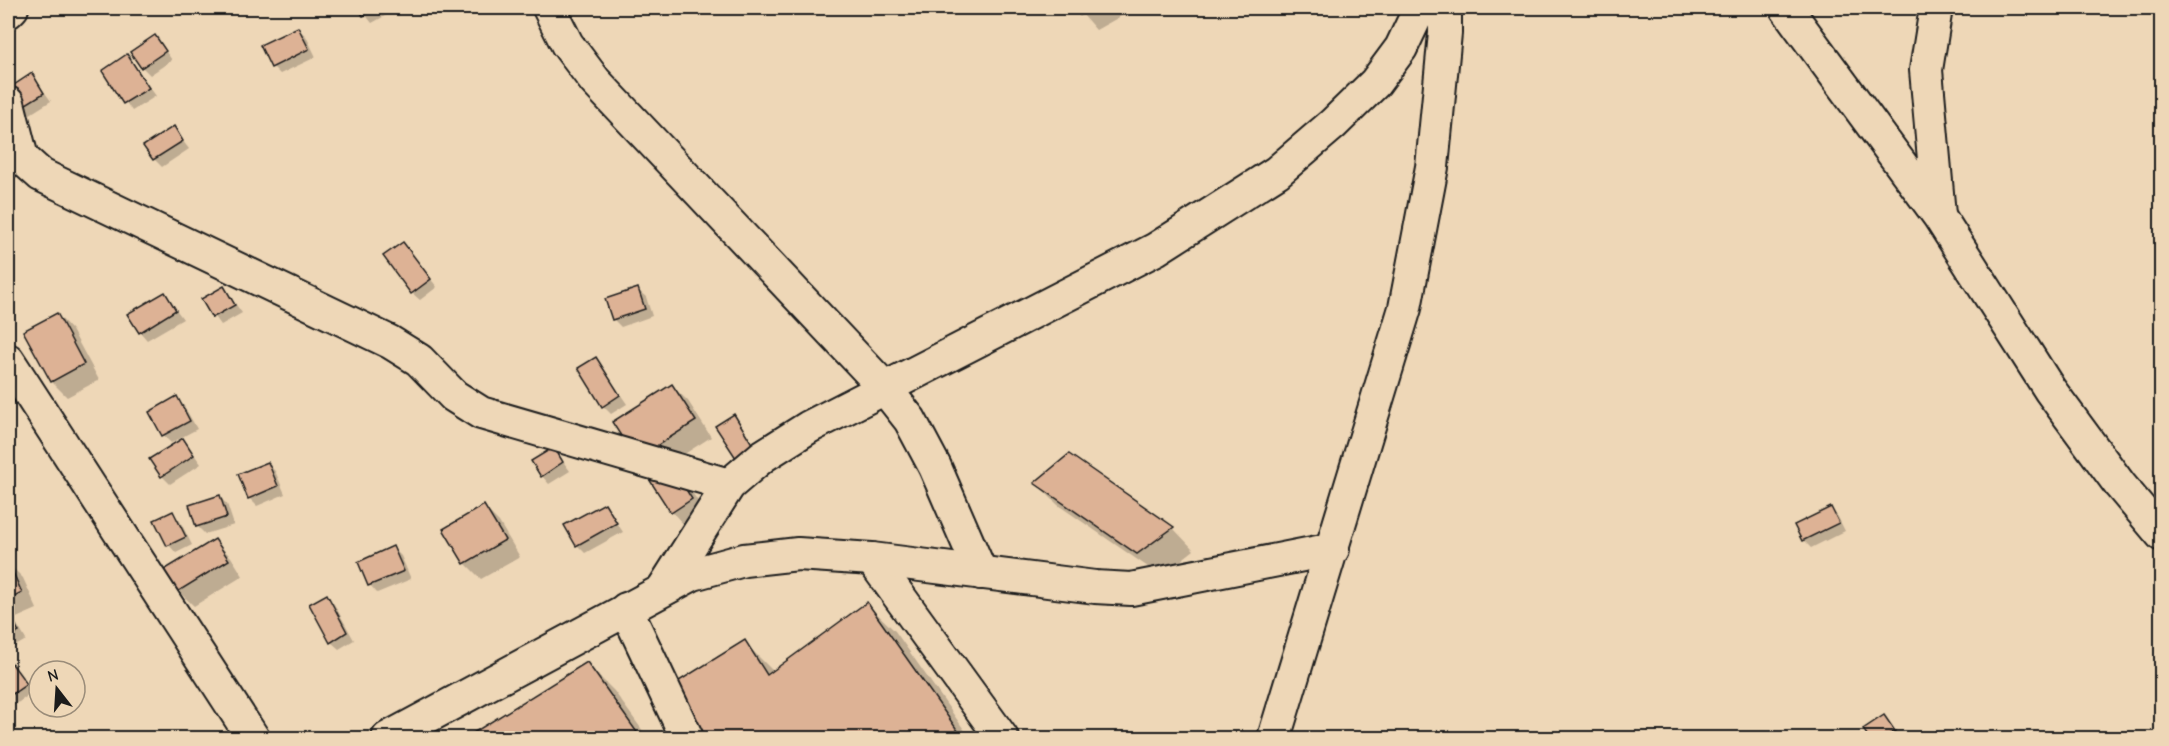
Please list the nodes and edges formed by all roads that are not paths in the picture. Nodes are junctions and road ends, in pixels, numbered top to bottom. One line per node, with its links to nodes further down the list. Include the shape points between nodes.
1 (12, 8): 7 (street)
2 (549, 8): 11 (street, via 567,44 595,81)
3 (1420, 8): 11 (street, via 1401,48 1375,83 1277,172 1156,249)
4 (1445, 8): 14 (street, via 1446,33 1432,167 1405,308)
5 (1786, 8): 9 (street)
6 (1936, 8): 9 (street, via 1926,70)
7 (8, 12)
8 (8, 103): 12 (street, via 22,158 41,175 390,342 418,360 454,396 481,413)
9 (1939, 216): 13 (street, via 2050,390)
10 (8, 360): 19 (street)
11 (884, 387): 12 (street, via 763,456); 16 (street, via 910,420 925,448)
12 (729, 485): 17 (street)
13 (2162, 535)
14 (1333, 549): 16 (street, via 1131,589); 23 (street)
15 (872, 559): 16 (street); 17 (street, via 798,554 744,560 693,574); 22 (street)
16 (981, 573)
17 (663, 590): 18 (street)
18 (626, 609): 20 (street); 21 (street)
19 (253, 738)
20 (388, 738)
21 (687, 738)
22 (1002, 738)
23 (1274, 738)

